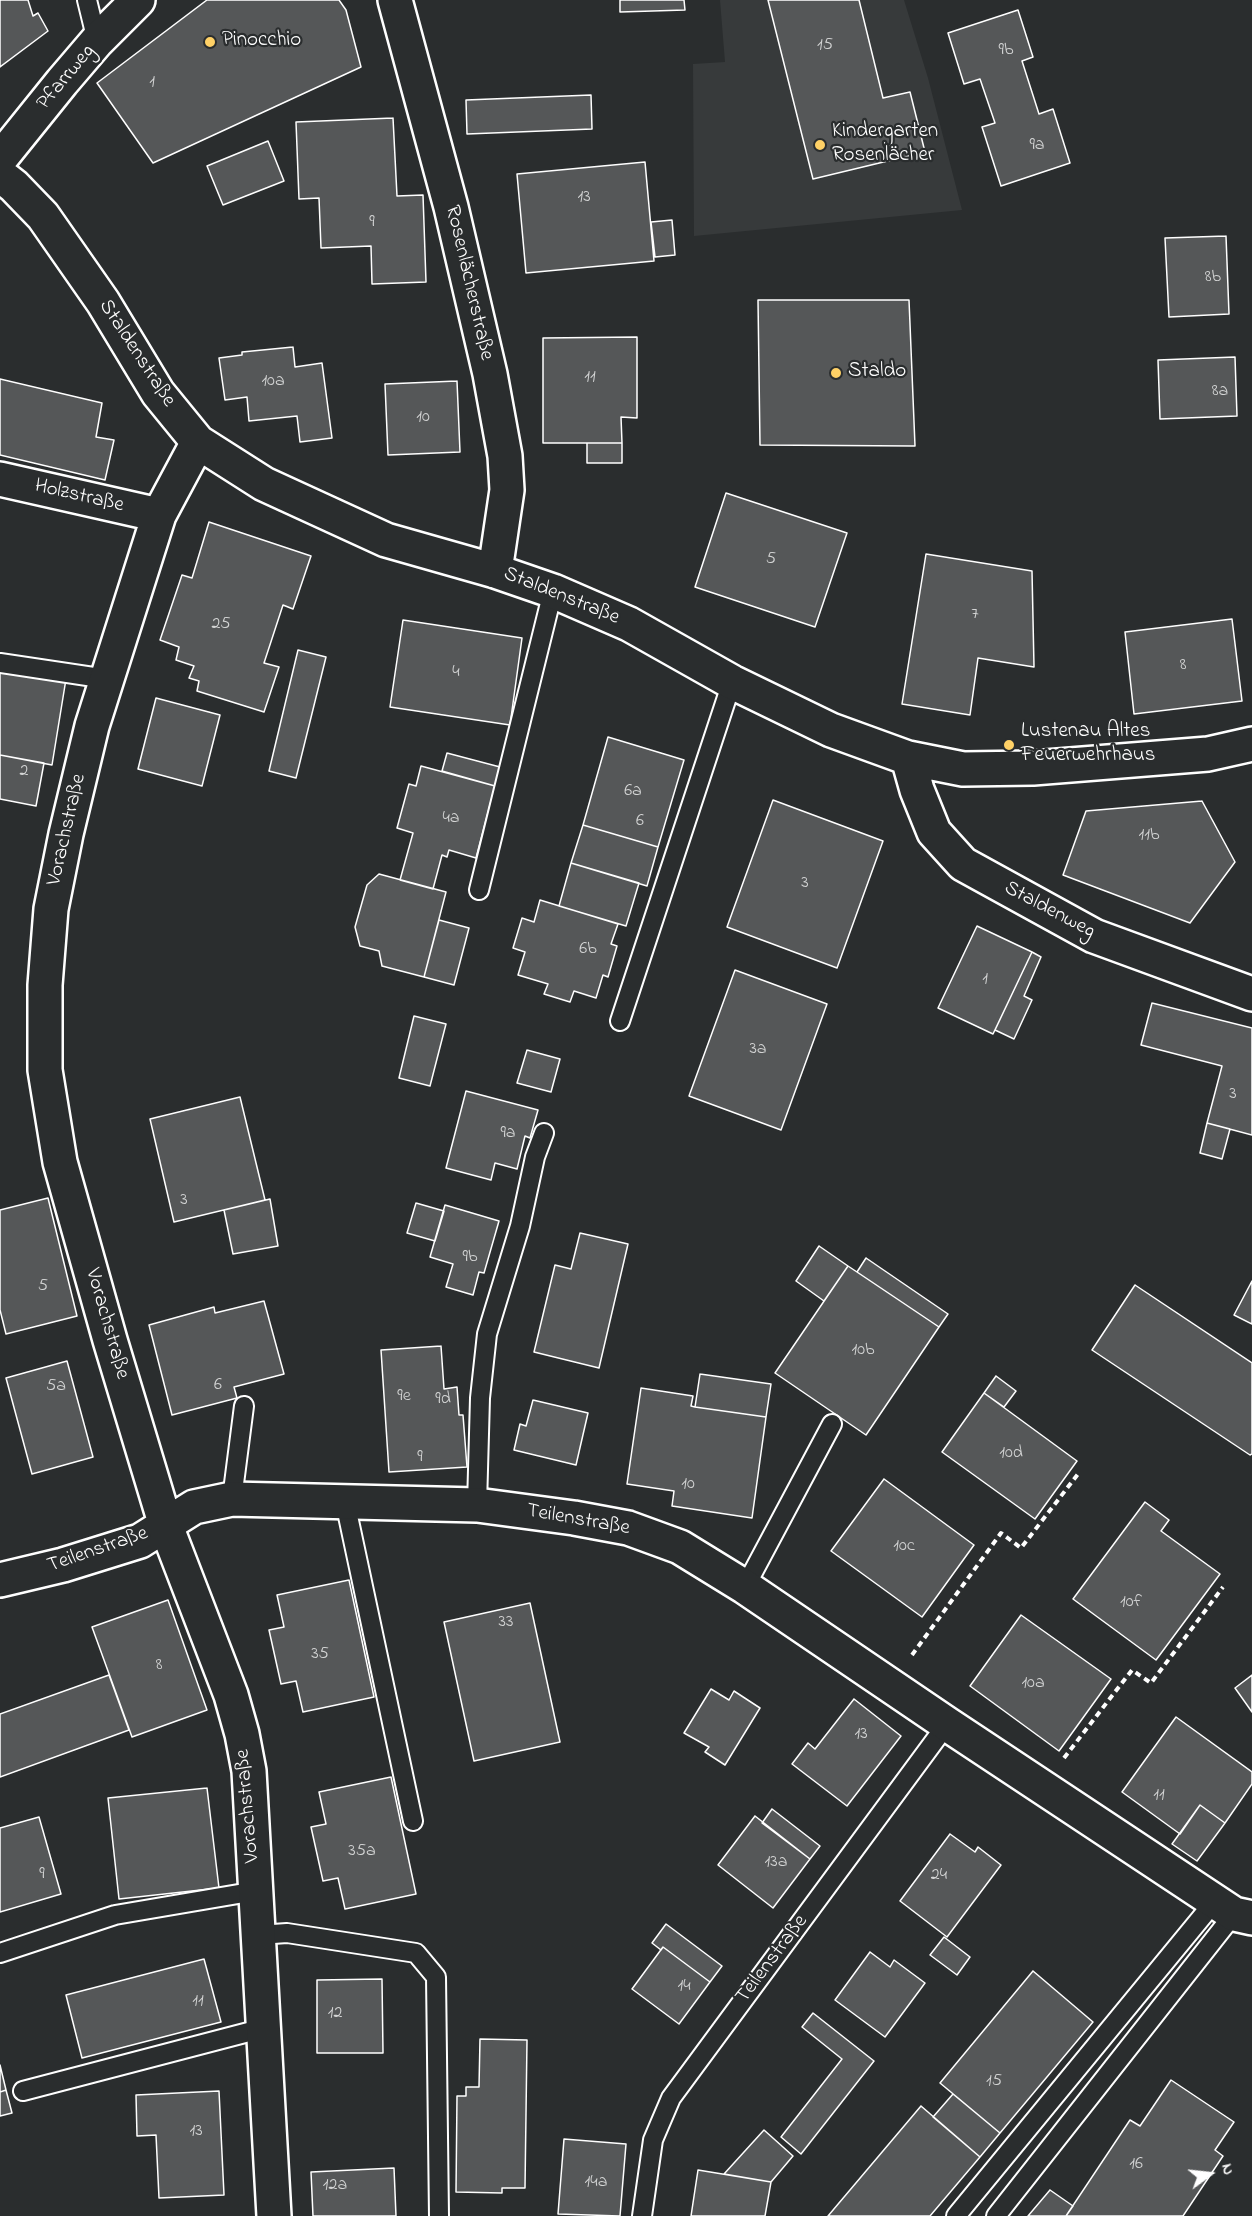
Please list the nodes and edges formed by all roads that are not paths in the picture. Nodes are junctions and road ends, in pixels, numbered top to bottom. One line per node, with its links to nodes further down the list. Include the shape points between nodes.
1 (87, 0): 4 (lane)
2 (138, 0): 4 (street, Pfarrweg)
3 (395, 0): 10 (street, Rosenlächerstraße, via 451,207 503,446 507,490)
4 (97, 41): 5 (street, Pfarrweg)
5 (0, 159)
6 (0, 175): 7 (street, Staldenstraße, via 43,216 103,302 158,393)
7 (198, 442): 9 (street, Vorachstraße); 10 (street, Staldenstraße, via 264,484 386,540)
8 (0, 479): 9 (street, Holzstraße)
9 (159, 515): 13 (street, Vorachstraße)
10 (495, 571): 11 (street, Staldenstraße)
11 (553, 591): 14 (street, Staldenstraße, via 629,624); 17 (lane)
12 (0, 663): 13 (lane)
13 (107, 679): 26 (street, Vorachstraße, via 92,726 51,909 45,985 45,1070 60,1162)
14 (732, 682): 16 (street, Staldenstraße, via 831,730); 19 (lane)
15 (1252, 744): 16 (street, Staldenstraße, via 1208,754 1033,768 963,769)
16 (908, 758): 18 (street, Staldenweg, via 934,832 963,864 1094,936)
17 (480, 890)
18 (1252, 994)
19 (620, 1021)
20 (544, 1133): 25 (lane, via 487,1334 480,1398)
21 (244, 1406): 23 (lane)
22 (832, 1424): 28 (lane)
23 (232, 1499): 24 (street, Teilenstraße); 26 (street, Teilenstraße, via 194,1507)
24 (345, 1502): 25 (street, Teilenstraße); 30 (lane)
25 (477, 1505): 28 (street, Teilenstraße, via 628,1528 680,1547)
26 (166, 1526): 27 (street, Teilenstraße, via 140,1541); 31 (street, Vorachstraße, via 231,1695 242,1734 249,1771)
27 (0, 1580)
28 (745, 1587): 29 (street, Teilenstraße)
29 (947, 1724): 32 (street, Teilenstraße); 39 (lane, Teilenstraße, via 670,2098 654,2140)
30 (413, 1821)
31 (256, 1890): 33 (street, Vorachstraße); 34 (lane, via 115,1915)
32 (1234, 1911): 40 (lane); 41 (lane)
33 (259, 1935): 35 (street, Vorachstraße); 38 (lane, via 287,1934 416,1953 436,1977)
34 (0, 1953)
35 (264, 2028): 36 (lane); 37 (street, Vorachstraße)
36 (23, 2091)
37 (274, 2216)
38 (439, 2216)
39 (642, 2216)
40 (956, 2216)
41 (996, 2216)

